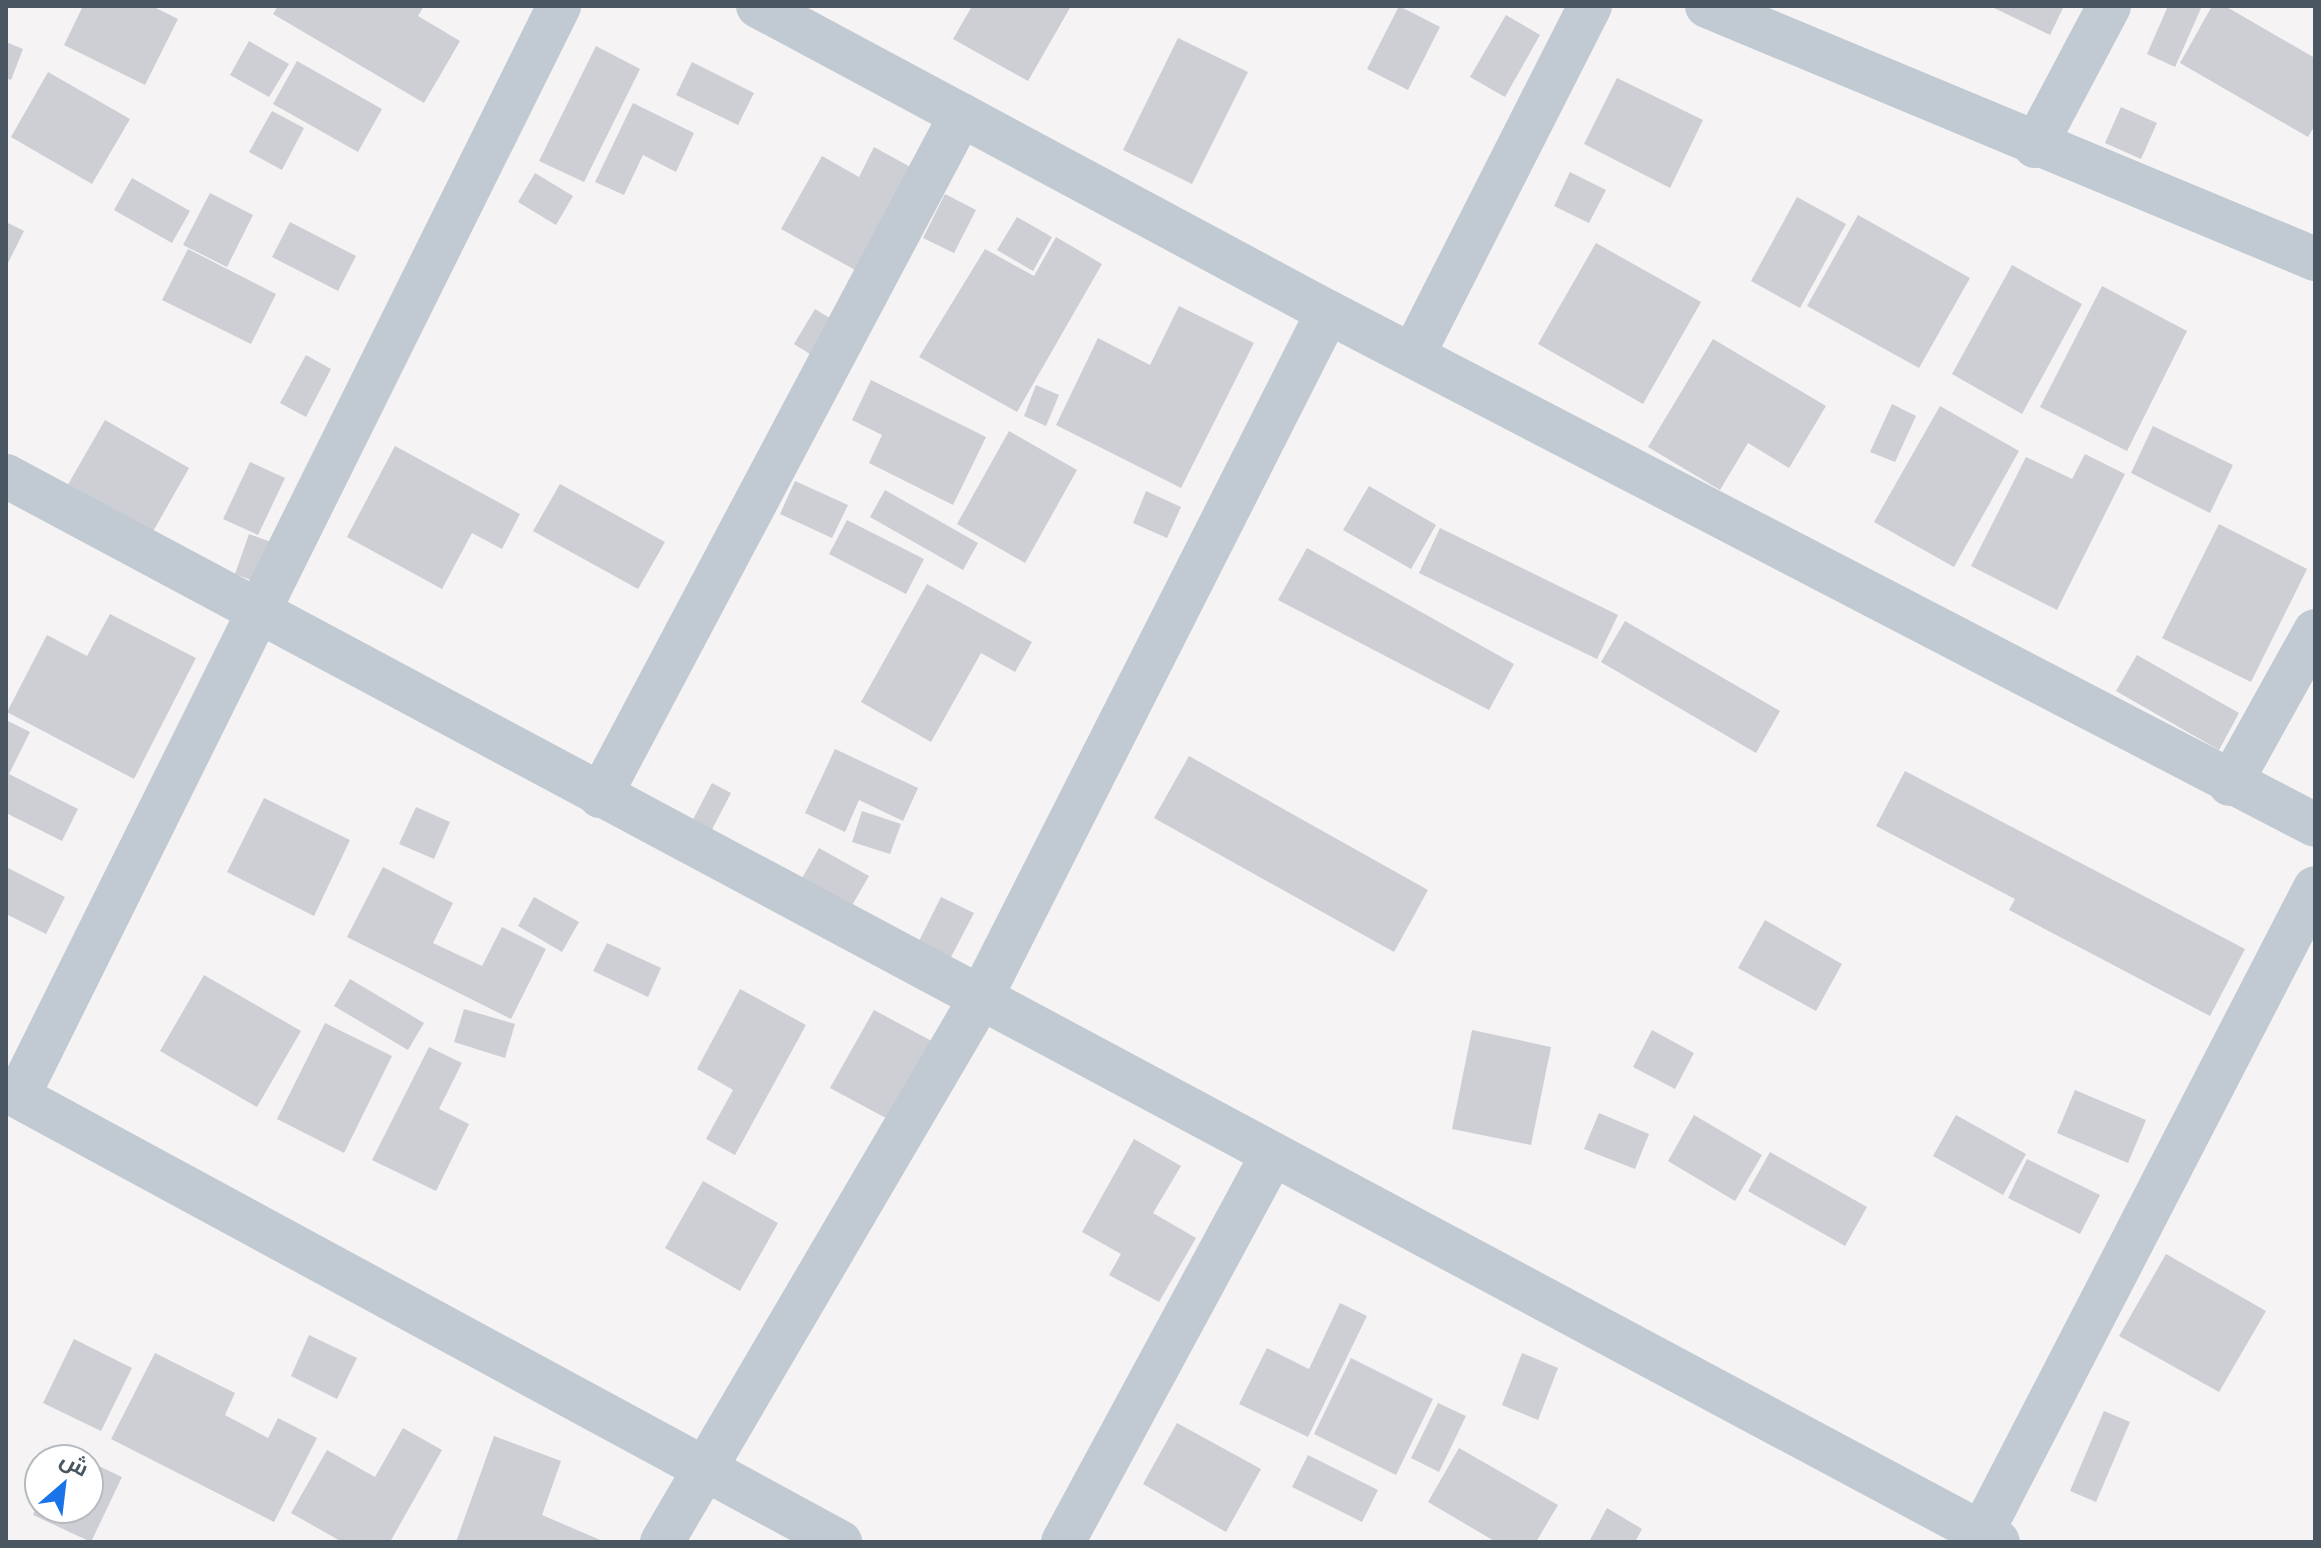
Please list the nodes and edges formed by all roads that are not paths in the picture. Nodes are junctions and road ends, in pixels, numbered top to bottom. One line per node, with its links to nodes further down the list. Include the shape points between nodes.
1 (559, 6): 12 (street)
2 (758, 6): 6 (street)
3 (1590, 6): 10 (street)
4 (1707, 6): 7 (street)
5 (2109, 6): 7 (street)
6 (961, 115): 9 (street); 15 (street)
7 (2035, 146): 8 (street)
8 (2315, 259)
9 (1328, 312): 10 (street); 18 (street)
10 (1414, 353): 14 (street)
11 (6, 476): 12 (street)
12 (263, 613): 15 (street); 19 (street)
13 (2315, 631): 14 (street)
14 (2230, 784): 16 (street)
15 (600, 796): 18 (street)
16 (2315, 825)
17 (2315, 888): 22 (street)
18 (979, 1001): 20 (street); 21 (street)
19 (12, 1093): 21 (street)
20 (1272, 1156): 22 (street); 25 (street)
21 (702, 1468): 23 (street); 24 (street)
22 (1986, 1539)
23 (662, 1542)
24 (840, 1542)
25 (1063, 1542)

